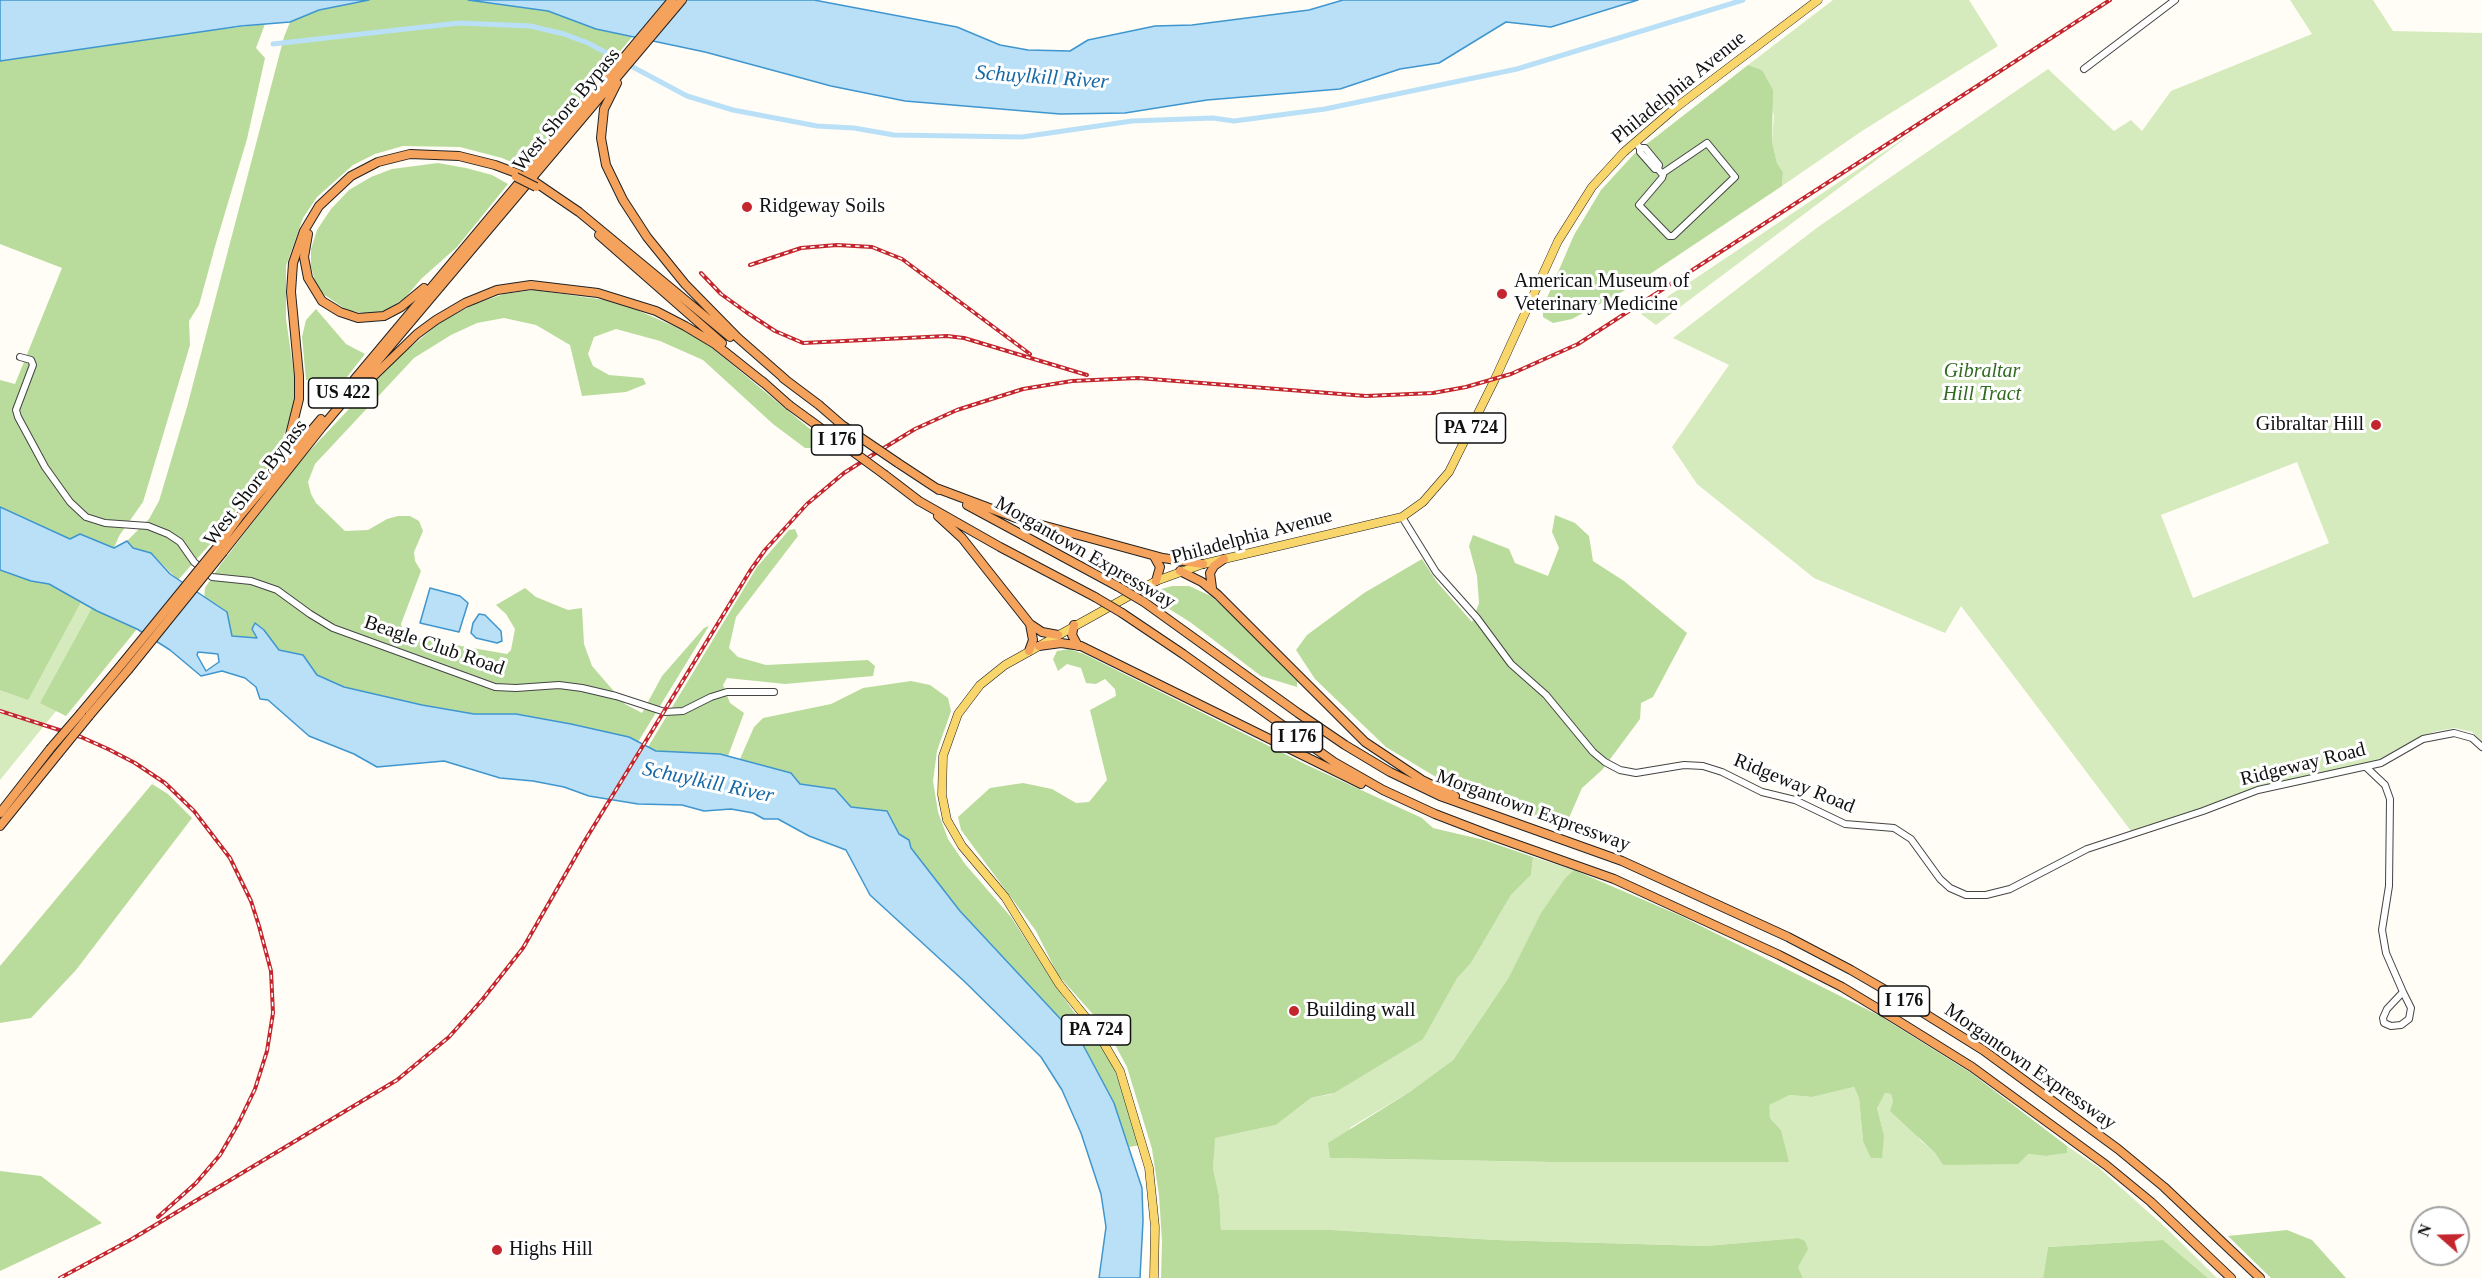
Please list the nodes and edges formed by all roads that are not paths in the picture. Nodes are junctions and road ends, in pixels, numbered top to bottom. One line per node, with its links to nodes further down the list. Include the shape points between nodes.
1 (672, 0): 5 (highway, West Shore Bypass / US 422)
2 (682, 0): 5 (highway, West Shore Bypass / US 422)
3 (1818, 0): 7 (main road, Philadelphia Avenue / PA 724, via 1674,109)
4 (2175, 0): 6 (street)
5 (621, 69): 11 (highway, West Shore Bypass / US 422); 13 (highway, via 600,131 616,187 647,237 686,284); 15 (highway, West Shore Bypass / US 422)
6 (2084, 69)
7 (1638, 145): 8 (street); 19 (main road, Philadelphia Avenue / PA 724, via 1605,171 1568,224 1449,472 1430,496)
8 (1660, 171): 8 (street, via 1662,178 1639,205 1669,236 1735,177 1707,143)
9 (518, 176): 10 (highway, bridge); 11 (highway, via 443,159 411,159 380,166 353,180 322,209 309,231 303,257 308,278 322,301 340,312 364,319 401,308); 18 (highway, via 468,158 410,154 360,171 318,206 299,242 291,274 299,383 295,422 282,454)
10 (536, 184): 13 (highway, via 579,212); 14 (highway)
11 (468, 242): 18 (highway, West Shore Bypass / US 422)
12 (20, 357): 33 (street, Beagle Club Road, via 32,360 33,365 16,410 18,417 45,467 70,502 86,517 105,523 148,526 168,534 212,577 251,581 277,590 333,628 495,687 578,687 664,712 683,711 727,692)
13 (786, 380): 16 (highway, Morgantown Expressway / I 176, bridge, via 842,425)
14 (764, 383): 15 (highway, via 696,332 656,311 598,293 546,285 518,286 480,297 436,320); 17 (highway, Morgantown Expressway / I 176, bridge)
15 (322, 426): 20 (highway, West Shore Bypass / US 422)
16 (936, 488): 21 (highway, via 1016,518); 38 (highway, Morgantown Expressway / I 176, bridge, via 1144,602 1345,745 1390,772 1440,796)
17 (919, 501): 27 (highway, via 957,533); 40 (highway, Morgantown Expressway / I 176, bridge, via 1122,613 1334,762 1383,790)
18 (240, 516): 20 (highway, West Shore Bypass / US 422)
19 (1402, 517): 22 (main road, Philadelphia Avenue / PA 724); 36 (street, Ridgeway Road, via 1436,572 1511,664 1546,695 1605,762 1636,773 1703,766 1762,792 1795,800 1845,824 1894,828 1911,839 1940,879 1966,896 2010,889 2087,849 2258,790)
20 (221, 548): 35 (highway, West Shore Bypass / US 422, bridge)
21 (1154, 556): 23 (highway); 25 (highway, via 1160,567)
22 (1224, 559): 23 (main road, Philadelphia Avenue / PA 724); 26 (highway, via 1210,573)
23 (1203, 564): 24 (main road, Philadelphia Avenue / PA 724)
24 (1180, 571): 25 (main road, Philadelphia Avenue / PA 724); 26 (highway)
25 (1156, 581): 28 (main road, Philadelphia Avenue / PA 724)
26 (1214, 591): 38 (highway, via 1365,742 1422,780)
27 (1030, 624): 29 (highway, via 1042,632); 32 (highway, via 1033,640)
28 (1074, 625): 29 (main road, Philadelphia Avenue / PA 724); 31 (highway, via 1072,638)
29 (1058, 635): 30 (main road, Philadelphia Avenue / PA 724)
30 (1038, 646): 31 (highway); 32 (main road, Philadelphia Avenue / PA 724)
31 (1078, 646): 40 (highway, via 1397,801)
32 (1029, 651): 42 (main road, Philadelphia Avenue / PA 724, via 980,685 958,714 943,756 943,806 955,837 1005,897 1120,1071 1149,1168 1155,1227)
33 (774, 692)
34 (2482, 747): 36 (street, Ridgeway Road, via 2467,736 2447,733 2423,739 2381,763)
35 (54, 752): 37 (highway, West Shore Bypass / US 422); 39 (highway, West Shore Bypass / US 422)
36 (2366, 767): 41 (street, via 2385,785 2390,799 2389,886 2382,930 2386,953)
37 (0, 813)
38 (1494, 814): 44 (highway, Morgantown Expressway / I 176, via 1622,861 1788,937 1906,1002 1983,1050 2118,1149)
39 (0, 826)
40 (1487, 834): 43 (highway, Morgantown Expressway / I 176, via 1614,879 1842,987 1972,1067 2106,1165)
41 (2403, 992): 41 (street, via 2387,1009 2384,1023 2401,1026 2409,1019 2410,1008)
42 (1154, 1278)
43 (2231, 1278)
44 (2260, 1278)

